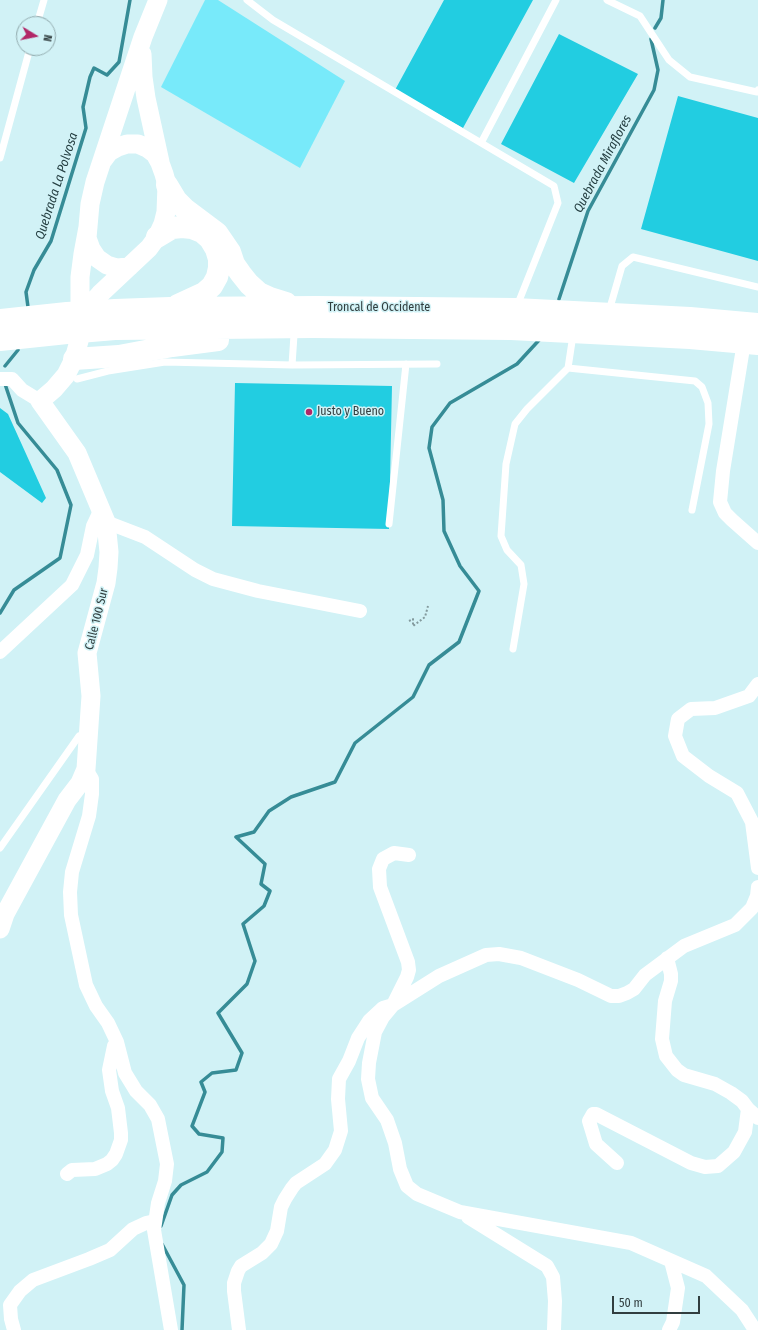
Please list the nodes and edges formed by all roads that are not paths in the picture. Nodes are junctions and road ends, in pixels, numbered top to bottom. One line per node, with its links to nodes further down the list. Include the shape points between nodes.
1 (44, 0): 6 (lane)
2 (158, 0): 7 (street)
3 (247, 0): 10 (lane, via 273,20)
4 (556, 0): 10 (lane)
5 (607, 0): 9 (lane, via 640,16 669,60 690,77 756,92)
6 (39, 16)
7 (143, 37): 12 (street); 13 (street, via 143,77)
8 (28, 56): 11 (lane)
9 (758, 90)
10 (481, 143): 21 (lane, via 554,186 558,203)
11 (0, 158)
12 (103, 160): 13 (street, via 118,146 138,144 155,154); 15 (street, via 93,189)
13 (160, 163): 14 (street)
14 (167, 185): 16 (street, via 166,212); 19 (highway, via 185,209 217,233 241,274 259,293 284,302)
15 (88, 227): 17 (street, via 91,249 97,258 106,265); 25 (street)
16 (157, 236): 17 (street, via 145,253); 20 (highway, via 172,228 192,228 210,239 219,259 217,277 212,286 204,293)
17 (128, 267): 25 (street)
18 (758, 287): 22 (lane, via 633,256 622,266)
19 (317, 307): 20 (highway, Troncal de Occidente); 21 (highway, Troncal de Occidente)
20 (170, 308): 24 (highway, Troncal de Occidente)
21 (515, 309): 22 (highway, Troncal de Occidente)
22 (609, 314): 26 (highway, Troncal de Occidente)
23 (0, 320): 25 (highway, Troncal de Occidente)
24 (115, 320): 25 (highway, Troncal de Occidente); 27 (highway, Troncal de Occidente)
25 (71, 323): 30 (highway, Troncal de Occidente); 36 (street, via 79,341)
26 (758, 324)
27 (393, 328): 28 (highway, Troncal de Occidente, via 511,329); 29 (highway)
28 (574, 333): 31 (highway, Troncal de Occidente); 35 (lane)
29 (294, 335): 34 (lane); 36 (highway, via 172,346 119,356)
30 (0, 340)
31 (751, 343): 42 (street, via 723,471 720,502 732,520)
32 (406, 364): 33 (lane); 34 (lane); 41 (lane)
33 (436, 364)
34 (292, 365): 36 (lane, via 165,362 108,371)
35 (568, 368): 39 (lane, via 695,381 702,387 708,403 709,424); 44 (lane, via 527,409 516,424 506,464 501,536 507,550 521,565 524,584)
36 (76, 369): 38 (street, via 66,375)
37 (0, 379): 38 (street, Calle 100 Sur, via 12,379 22,390)
38 (40, 401): 40 (street, Calle 100 Sur, via 77,453)
39 (692, 510)
40 (103, 516): 43 (street, via 146,537 213,579 258,591); 45 (street, via 93,526 87,555 72,585); 48 (street, Calle 100 Sur, via 109,552 108,568 87,653 90,696)
41 (389, 524)
42 (758, 543)
43 (360, 611)
44 (513, 649)
45 (0, 652)
46 (758, 684): 51 (street, via 749,696 714,708 691,710 678,719 675,736 682,756 737,793 752,822)
47 (79, 736): 49 (lane)
48 (86, 768): 53 (street, Calle 100 Sur, via 80,783 67,800 5,914); 56 (street, via 92,779 91,805 72,872 71,915 86,985)
49 (0, 848)
50 (409, 855): 55 (street, via 394,853 383,859 379,869 380,887 409,970)
51 (758, 868)
52 (758, 886): 54 (street, via 752,908 735,925 684,946)
53 (0, 929)
54 (667, 958): 55 (street, via 645,975 627,994 610,996 578,980 521,958 499,954 486,956 439,976); 57 (street, via 671,981 665,1000 662,1039 666,1056 684,1075 719,1086 742,1101)
55 (393, 1005): 60 (street, via 375,1032 368,1079 372,1098 387,1120 407,1186 417,1194); 65 (street, via 383,1008 369,1021 339,1079 341,1131 336,1150 325,1164 296,1183 281,1207 279,1224 270,1244 262,1253 240,1266 234,1283)
56 (118, 1042): 59 (street, via 114,1046 109,1070 121,1126 119,1147 112,1160 102,1167 72,1170); 61 (street, via 125,1073 158,1119 167,1164)
57 (753, 1113): 58 (street, via 734,1152 718,1166 705,1168 593,1114 589,1121 596,1144)
58 (617, 1163)
59 (67, 1174)
60 (460, 1212): 62 (street, via 631,1243); 66 (street, via 547,1266 553,1277)
61 (155, 1221): 63 (street, via 134,1229 110,1250 34,1280 20,1291 10,1305); 64 (street, via 154,1230)
62 (671, 1261): 67 (street, via 678,1288 674,1322); 68 (street, via 706,1276 742,1310)
63 (14, 1330)
64 (171, 1330)
65 (239, 1330)
66 (554, 1330)
67 (669, 1330)
68 (755, 1330)

